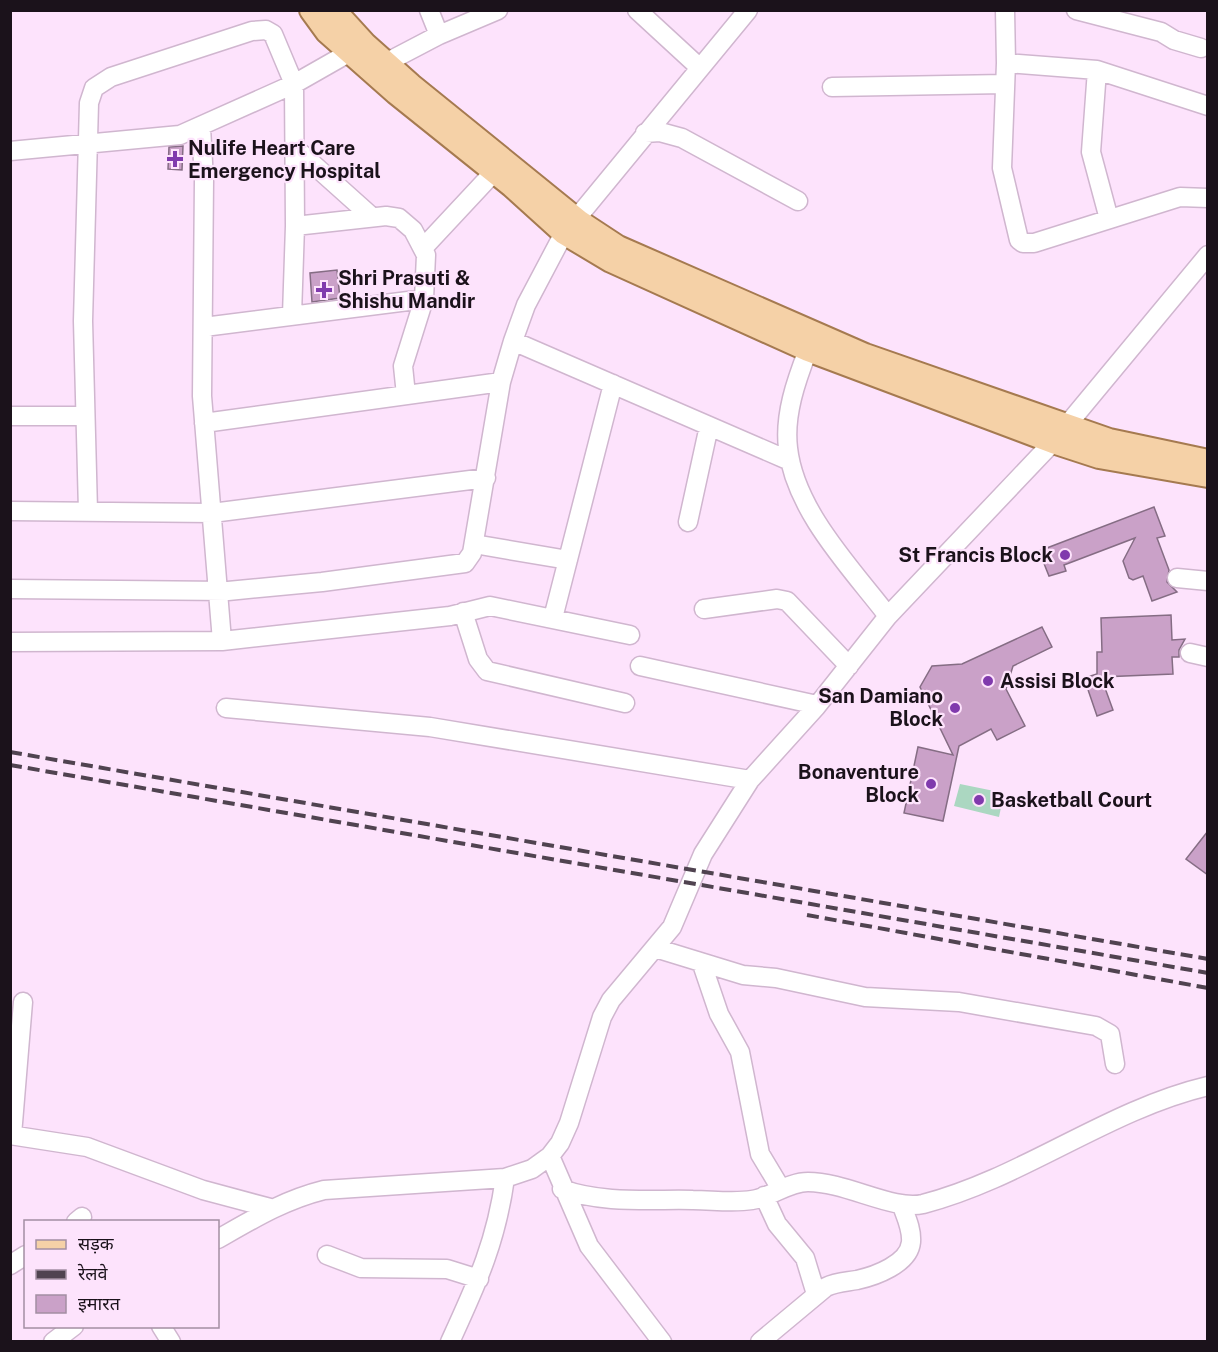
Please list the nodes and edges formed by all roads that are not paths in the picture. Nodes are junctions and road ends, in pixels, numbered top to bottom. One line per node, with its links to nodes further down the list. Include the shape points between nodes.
1 (311, 10): 10 (main road, via 327,32)
2 (334, 10): 10 (main road)
3 (429, 10): 9 (street)
4 (498, 10): 9 (street)
5 (637, 10): 14 (street)
6 (748, 10): 14 (street)
7 (1005, 10): 12 (street)
8 (1076, 10): 11 (street, via 1161,32)
9 (439, 35): 13 (street)
10 (357, 48): 13 (main road); 16 (street)
11 (1200, 48)
12 (1006, 63): 15 (street); 17 (street)
13 (378, 67): 25 (main road); 31 (main road)
14 (700, 68): 21 (street)
15 (1097, 70): 19 (street); 29 (street, via 1091,152)
16 (294, 84): 20 (street); 22 (street, via 273,34 252,31 104,80 94,88 89,103); 23 (street)
17 (1005, 84): 18 (street); 29 (street, via 1002,168 1019,240 1034,243)
18 (832, 87)
19 (1208, 106)
20 (201, 127): 22 (street, via 165,138); 36 (street)
21 (645, 133): 27 (street, via 682,138); 31 (street)
22 (88, 144): 24 (street); 43 (street, via 83,321)
23 (295, 148): 28 (street); 30 (street)
24 (10, 151)
25 (494, 172): 31 (main road); 32 (street)
26 (1208, 198): 29 (street, via 1180,197)
27 (798, 201)
28 (372, 217): 30 (street); 32 (street, via 399,218)
29 (1109, 219)
30 (295, 226): 35 (street)
31 (570, 226): 37 (street, via 526,305); 38 (main road, via 611,261); 46 (main road)
32 (424, 247): 34 (street)
33 (1205, 266): 46 (street)
34 (424, 299): 35 (street); 41 (street, via 403,366)
35 (292, 315): 36 (street)
36 (204, 327): 44 (street)
37 (513, 341): 39 (street); 40 (street)
38 (808, 350): 46 (main road); 47 (street, via 790,405)
39 (501, 382): 41 (street); 50 (street)
40 (613, 384): 45 (street); 56 (street)
41 (406, 395): 44 (street)
42 (10, 416): 43 (street)
43 (85, 416): 52 (street)
44 (204, 423): 53 (street)
45 (709, 426): 47 (street); 54 (street)
46 (1059, 435): 48 (main road, via 1108,440); 49 (main road, via 1099,457); 63 (street)
47 (790, 461): 63 (street, via 822,532)
48 (1208, 461)
49 (1208, 476)
50 (486, 478): 53 (street); 55 (street)
51 (10, 511): 52 (street)
52 (88, 511): 53 (street)
53 (212, 513): 60 (street)
54 (688, 522)
55 (474, 544): 56 (street); 60 (street, via 471,557 459,565)
56 (568, 560): 64 (street)
57 (1178, 578): 58 (street)
58 (1208, 581)
59 (10, 590): 60 (street)
60 (220, 592): 66 (street)
61 (704, 609): 69 (street, via 787,601)
62 (463, 612): 64 (street, via 500,607); 66 (street); 70 (street, via 478,659 486,671)
63 (888, 616): 69 (street)
64 (553, 618): 65 (street)
65 (630, 635)
66 (222, 641): 67 (street)
67 (10, 642)
68 (640, 666): 71 (street)
69 (849, 666): 71 (street)
70 (625, 703)
71 (817, 705): 73 (street)
72 (226, 708): 73 (street, via 430,727)
73 (750, 780): 74 (street, via 703,854 672,927)
74 (654, 948): 75 (street); 80 (street, via 610,1000 569,1123)
75 (702, 964): 77 (street, via 865,997 959,1002 1096,1026 1110,1034); 83 (street, via 719,1014 740,1052 760,1154)
76 (22, 1002): 79 (street)
77 (1114, 1064)
78 (1208, 1086): 84 (street, via 1135,1111 993,1180 922,1204)
79 (11, 1135): 85 (street, via 87,1147 203,1190)
80 (550, 1156): 81 (street, via 532,1169); 82 (street)
81 (505, 1178): 85 (street, via 324,1190); 90 (street, via 495,1237)
82 (562, 1189): 83 (street, via 622,1199 745,1201); 97 (street, via 589,1246)
83 (772, 1193): 84 (street, via 806,1182 823,1183); 91 (street, via 777,1224 805,1258)
84 (902, 1206): 91 (street, via 911,1241 908,1252 873,1275 836,1283)
85 (270, 1208): 86 (street)
86 (219, 1238)
87 (327, 1255): 90 (street, via 361,1268 447,1269)
88 (24, 1256): 89 (street)
89 (10, 1264)
90 (479, 1279): 96 (street)
91 (816, 1294): 98 (street)
92 (71, 1328): 94 (street)
93 (162, 1328): 95 (street)
94 (53, 1341)
95 (171, 1341)
96 (450, 1341)
97 (662, 1341)
98 (760, 1341)

